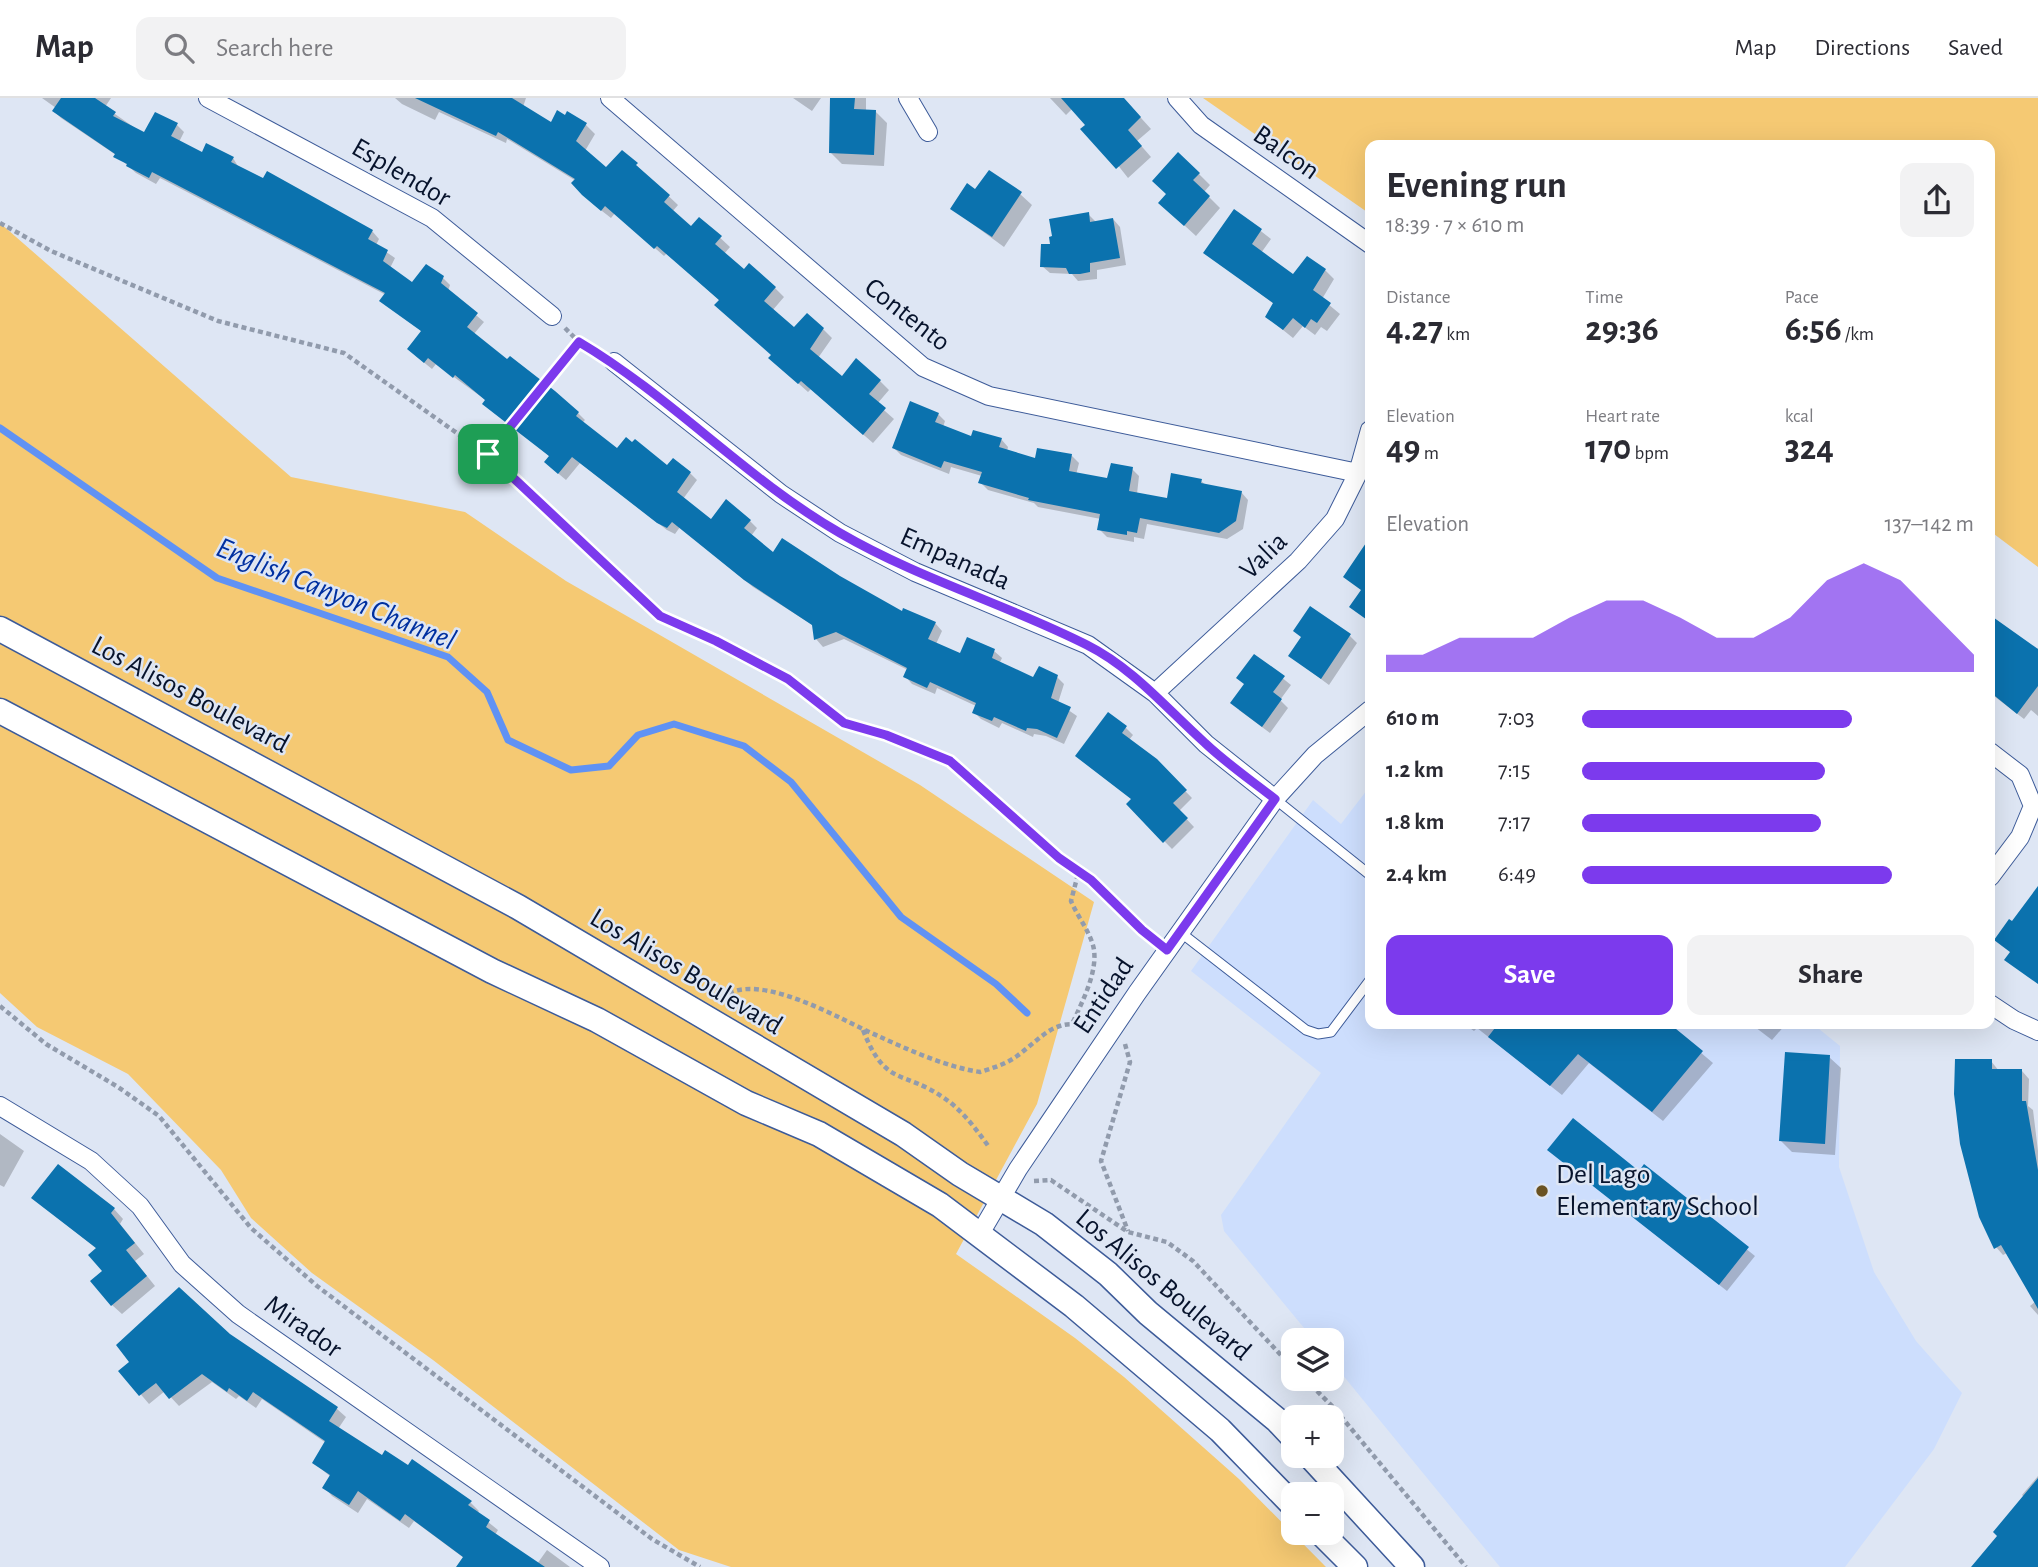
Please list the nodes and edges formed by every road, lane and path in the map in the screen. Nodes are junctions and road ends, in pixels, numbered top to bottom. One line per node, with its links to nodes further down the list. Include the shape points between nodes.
1 (208, 98): 8 (street, Esplendor, via 432,219)
2 (610, 98): 12 (street, Contento, via 923,367 989,397)
3 (908, 98): 5 (street)
4 (1177, 98): 7 (street, Balcon, via 1201,125)
5 (929, 132)
6 (0, 223): 11 (path, via 51,251 218,321 344,353)
7 (1365, 240)
8 (552, 316)
9 (614, 362): 11 (path, via 579,342); 14 (street, Empanada, via 781,494 839,533 915,572 1088,645)
10 (1365, 448): 12 (street, Valia)
11 (488, 454): 21 (path, via 660,616 788,679 844,723 950,761)
12 (1358, 473): 14 (street, Valia, via 1335,519 1298,562)
13 (0, 629): 36 (main road, Los Alisos Boulevard, via 518,907)
14 (1155, 693): 18 (street, Empanada, via 1206,744)
15 (0, 710): 38 (main road, via 492,971 597,1020 746,1103 819,1134)
16 (1365, 714): 18 (street, Entidad, via 1315,755)
17 (1995, 756): 19 (street, via 2020,775 2034,806 2020,838)
18 (1275, 799): 20 (lane); 22 (street, Entidad)
19 (1995, 870)
20 (1365, 871)
21 (1078, 874): 23 (path, via 1091,880); 28 (path, via 1071,901 1093,943 1094,958 1085,998)
22 (1180, 932): 23 (street, Entidad); 24 (lane, via 1306,1030 1318,1034 1331,1032)
23 (1167, 950): 36 (street, Entidad)
24 (1365, 988)
25 (722, 998): 29 (path, via 730,991 771,993 831,1011)
26 (0, 1006): 46 (path, via 46,1044 159,1116 251,1228 317,1286 652,1539)
27 (1995, 1007): 31 (street)
28 (1073, 1022): 29 (path, via 1053,1027 1014,1058 980,1072); 30 (path)
29 (863, 1029): 34 (path, via 876,1060 888,1071 956,1106)
30 (1091, 1029)
31 (2038, 1031)
32 (1124, 1044): 37 (path, via 1130,1062 1101,1161)
33 (0, 1106): 45 (street, Mirador, via 91,1161 140,1206 182,1264 239,1314)
34 (989, 1147)
35 (1034, 1181): 37 (path, via 1051,1180)
36 (1002, 1197): 38 (street, Entidad); 41 (main road, Los Alisos Boulevard, via 1108,1274)
37 (1128, 1231): 39 (path, via 1167,1242 1194,1261)
38 (981, 1232): 43 (main road, via 1220,1430)
39 (1281, 1355)
40 (1317, 1391): 49 (path)
41 (1281, 1424)
42 (1321, 1468): 48 (main road)
43 (1281, 1493)
44 (1333, 1545): 47 (main road)
45 (600, 1567)
46 (700, 1567)
47 (1355, 1567)
48 (1412, 1567)
49 (1466, 1567)

